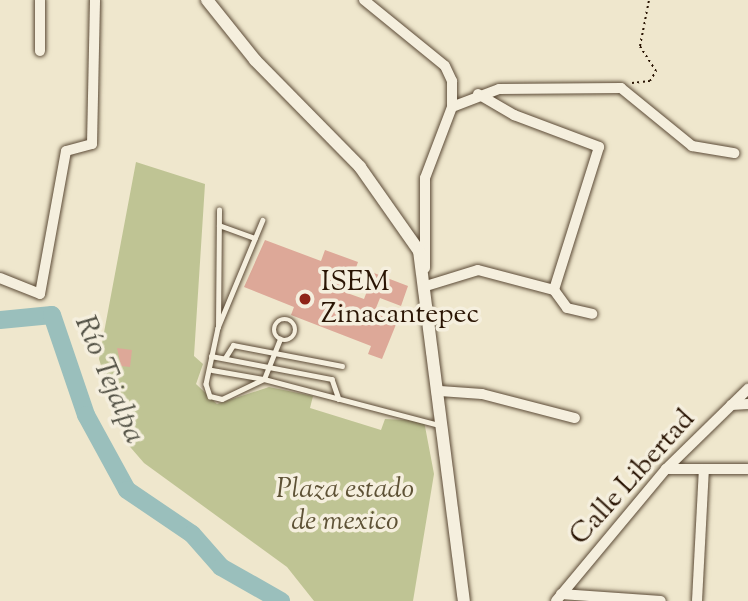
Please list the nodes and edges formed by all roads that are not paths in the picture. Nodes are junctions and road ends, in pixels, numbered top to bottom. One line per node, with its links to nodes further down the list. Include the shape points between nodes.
1 (40, 0): 5 (street)
2 (95, 0): 14 (street, via 91,149 66,151 40,294)
3 (207, 0): 13 (street, via 255,60 360,167 408,230)
4 (364, 0): 7 (street, via 444,66)
5 (40, 51)
6 (478, 94): 7 (street); 8 (street, via 621,88 692,146); 16 (street, via 514,115 599,147)
7 (452, 107): 13 (street, via 427,164)
8 (734, 152)
9 (219, 210): 11 (lane)
10 (263, 220): 12 (lane)
11 (219, 225): 12 (lane); 18 (lane)
12 (255, 238): 18 (lane)
13 (425, 268): 15 (street)
14 (0, 278)
15 (426, 286): 16 (street, via 478,270); 30 (street)
16 (554, 290): 17 (street, via 567,309)
17 (592, 314)
18 (218, 327): 23 (lane)
19 (266, 327): 20 (lane)
20 (275, 328): 21 (lane); 21 (lane, via 285,319 294,324 292,337)
21 (280, 339): 22 (lane)
22 (274, 353): 24 (lane, via 233,345); 25 (lane); 26 (lane)
23 (211, 356): 24 (lane); 27 (lane)
24 (225, 358): 25 (lane)
25 (270, 365): 28 (lane); 31 (lane, via 332,379)
26 (342, 366)
27 (212, 370): 28 (lane); 28 (lane, via 206,388 216,400)
28 (264, 379): 31 (lane)
29 (748, 389): 33 (street, Calle Libertad)
30 (440, 391): 34 (street, via 482,394); 35 (street)
31 (339, 399): 35 (lane)
32 (748, 404): 33 (street)
33 (731, 405): 36 (street, Calle Libertad)
34 (575, 418)
35 (444, 426): 40 (street)
36 (666, 468): 37 (street); 39 (street, Calle Libertad)
37 (704, 469): 38 (street); 42 (street)
38 (748, 469)
39 (559, 598): 41 (street)
40 (464, 601)
41 (662, 601)
42 (697, 601)

